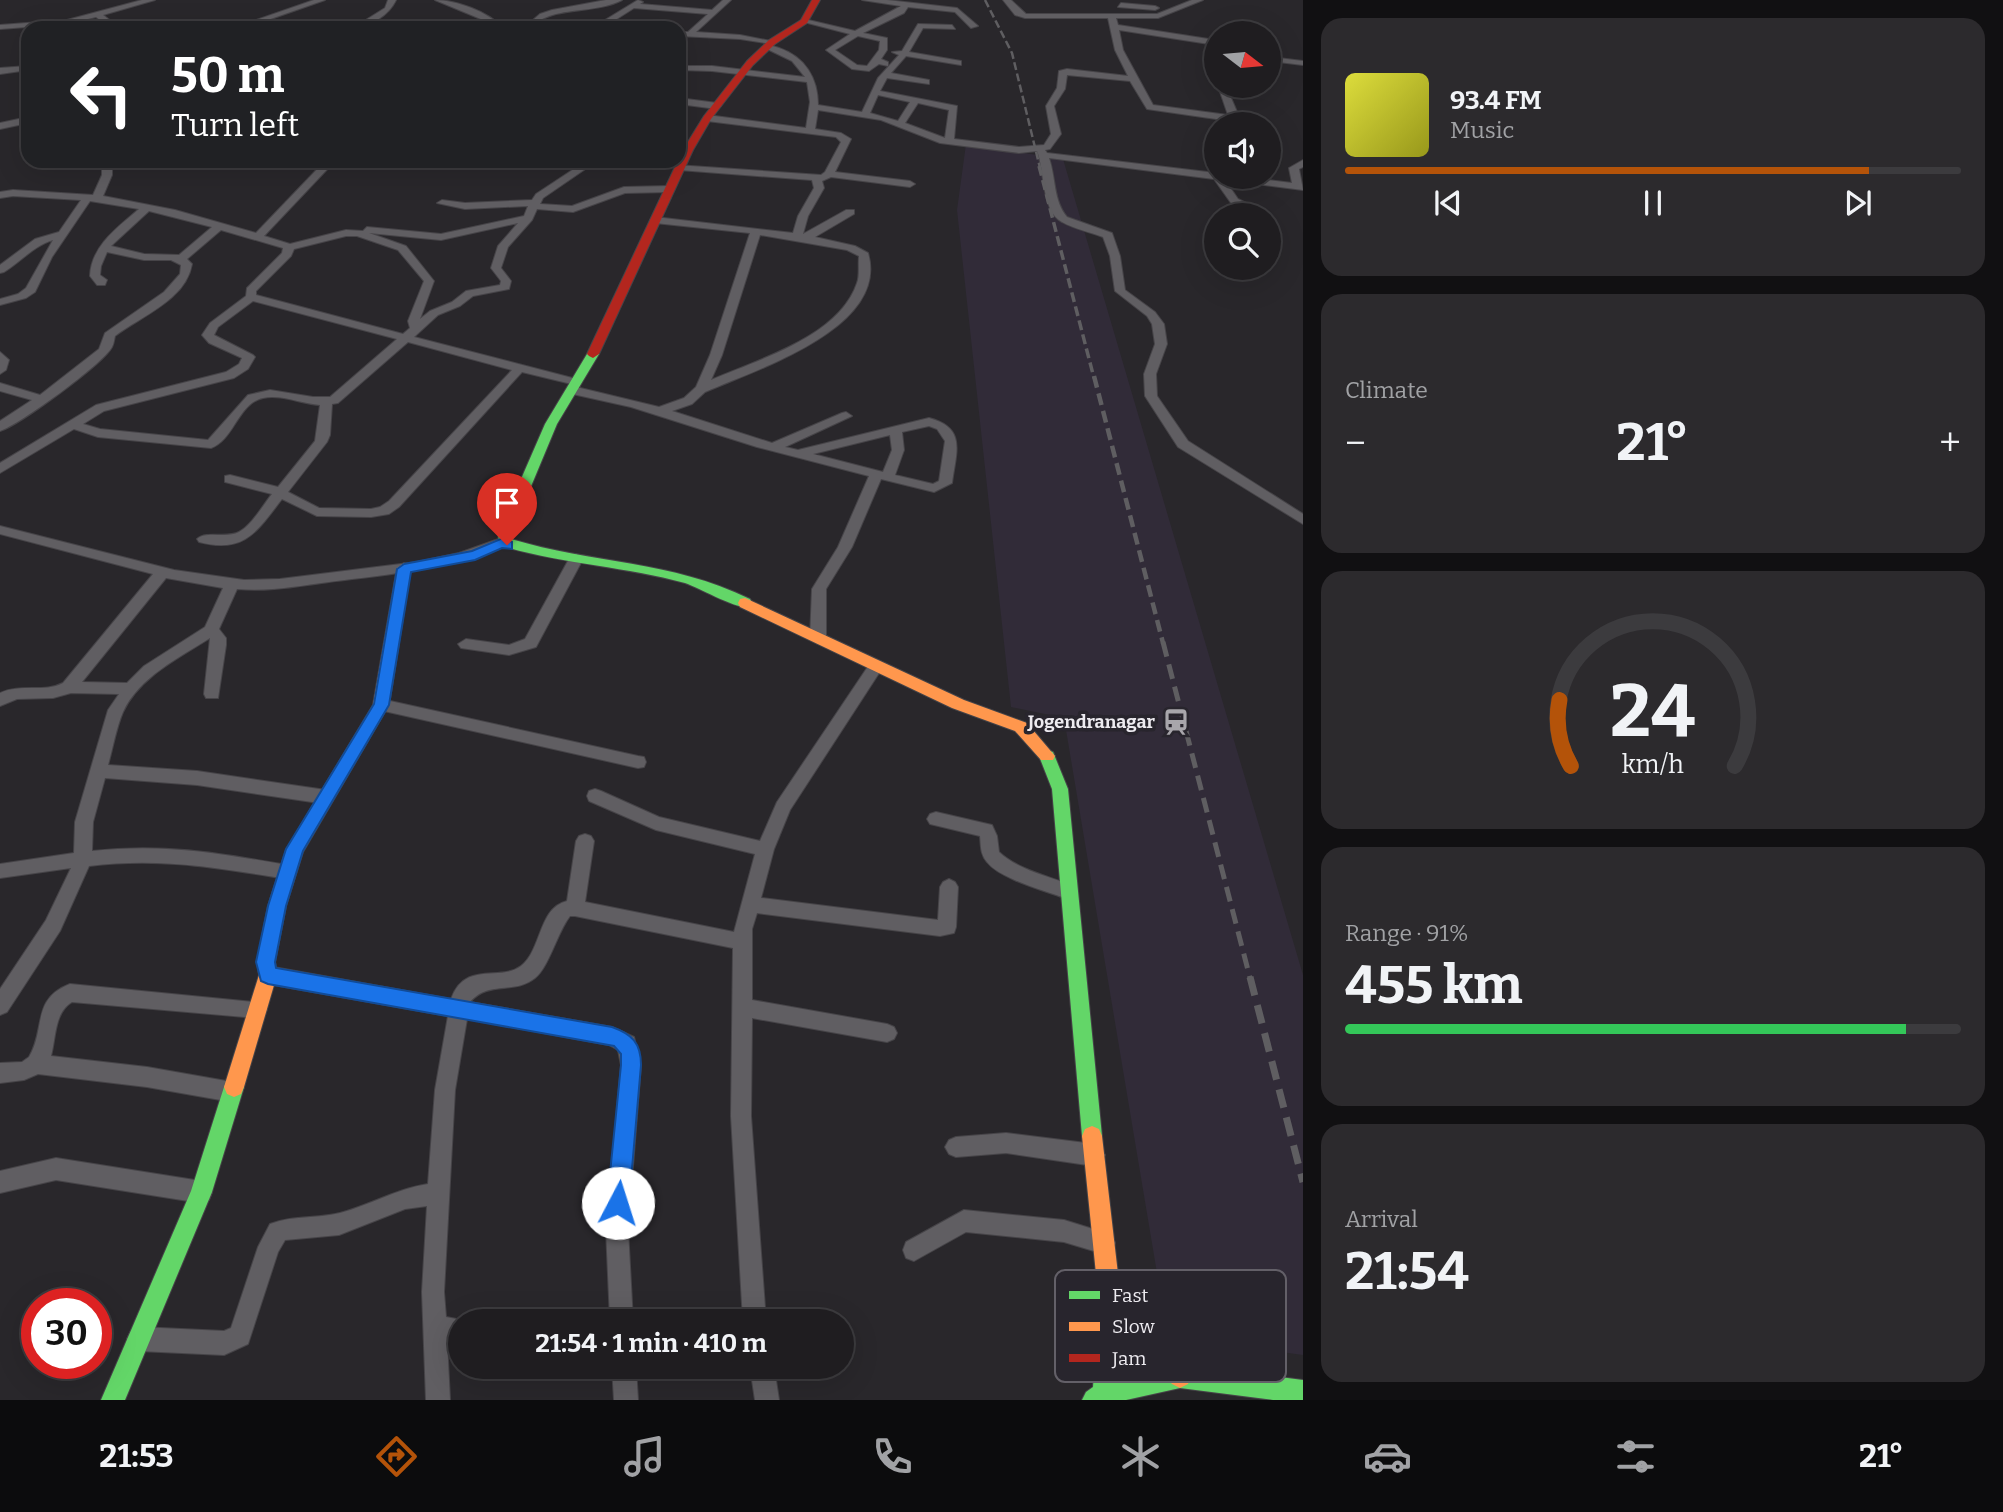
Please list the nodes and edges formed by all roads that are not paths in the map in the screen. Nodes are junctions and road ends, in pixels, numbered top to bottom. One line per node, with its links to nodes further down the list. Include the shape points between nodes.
1 (151, 0): 20 (street)
2 (321, 0): 25 (street)
3 (392, 0): 26 (street, via 388,9)
4 (439, 0): 27 (street)
5 (618, 0): 28 (street, via 555,12)
6 (644, 0): 14 (street)
7 (727, 0): 19 (street)
8 (816, 0): 30 (street)
9 (866, 0): 13 (street)
10 (1007, 0): 21 (street, via 1021,15)
11 (1199, 0): 18 (street)
12 (1122, 2): 18 (street); 31 (street)
13 (906, 4): 17 (street); 36 (street, via 901,11)
14 (631, 6): 19 (street); 29 (street)
15 (1087, 7): 22 (street)
16 (1033, 8): 21 (street)
17 (951, 9): 34 (street); 34 (street, via 961,12 974,30)
18 (1171, 11): 31 (street)
19 (714, 12): 35 (street)
20 (98, 15): 23 (street); 24 (street)
21 (1038, 16): 22 (street)
22 (1090, 18): 31 (street)
23 (68, 21)
24 (106, 21)
25 (258, 21)
26 (369, 21)
27 (491, 21)
28 (537, 21)
29 (608, 21)
30 (804, 21): 36 (street); 39 (street)
31 (1114, 21): 38 (street); 52 (street, via 1116,44)
32 (21, 26): 33 (street)
33 (0, 27)
34 (952, 27): 41 (street, via 921,26)
35 (686, 33)
36 (856, 33): 40 (street, via 884,40); 43 (street, via 830,52 859,69 869,69)
37 (686, 35): 39 (street, via 740,37)
38 (1204, 40)
39 (770, 44): 50 (street); 53 (street, via 798,62)
40 (883, 50): 41 (street); 43 (street)
41 (904, 54): 44 (street, via 930,62); 46 (street)
42 (1281, 60): 45 (street)
43 (877, 62): 46 (street)
44 (958, 63)
45 (1303, 63)
46 (893, 65): 51 (street)
47 (686, 68): 50 (street)
48 (21, 69): 49 (street)
49 (0, 71)
50 (742, 74): 53 (street); 59 (street)
51 (885, 75): 54 (street); 55 (street)
52 (1133, 79): 61 (street, via 1150,107); 67 (street, via 1062,73 1061,89 1051,99 1049,110 1056,134)
53 (810, 80): 58 (street)
54 (926, 82)
55 (874, 92): 56 (street); 60 (street)
56 (914, 100): 63 (street); 66 (street, via 954,107)
57 (686, 103): 59 (street)
58 (816, 107): 60 (street); 65 (street)
59 (712, 112): 65 (street); 68 (street)
60 (864, 114): 63 (street)
61 (1204, 116)
62 (21, 122): 64 (street)
63 (900, 124): 66 (street)
64 (0, 126)
65 (810, 131): 75 (street, via 846,139)
66 (949, 141): 67 (street)
67 (1041, 151): 76 (street); 127 (street, via 1058,215 1108,235 1121,291 1158,324 1161,344 1150,380 1151,396 1160,413 1188,449)
68 (686, 155)
69 (1303, 163): 80 (street, via 1294,168)
70 (107, 168): 84 (street)
71 (323, 168): 95 (street)
72 (581, 168): 88 (street, via 542,193)
73 (679, 168): 81 (street)
74 (686, 168): 77 (street)
75 (829, 174): 77 (street); 78 (street)
76 (1204, 175)
77 (817, 179): 96 (street, via 819,188 803,216)
78 (910, 184)
79 (1281, 184): 80 (street)
80 (1300, 186)
81 (669, 189): 88 (street, via 624,190 573,209); 90 (street)
82 (1229, 189): 86 (street)
83 (1, 194): 84 (street)
84 (92, 198): 87 (street); 94 (street)
85 (442, 203): 88 (street)
86 (1238, 203)
87 (147, 208): 91 (street); 98 (street)
88 (532, 209): 92 (street, via 446,236 373,230); 106 (street, via 506,241 496,268 505,287 470,293)
89 (850, 212): 96 (street)
90 (655, 220): 93 (street); 112 (street, via 628,286)
91 (219, 226): 95 (street); 101 (street)
92 (358, 233): 97 (street); 106 (street, via 402,248 428,278)
93 (755, 233): 96 (street); 113 (street)
94 (62, 234): 99 (street, via 39,241); 100 (street)
95 (258, 237): 97 (street)
96 (802, 237): 113 (street, via 828,240 862,253 866,278 849,305 792,352)
97 (289, 247): 104 (street, via 251,290)
98 (104, 248): 101 (street, via 142,257); 103 (street, via 94,274)
99 (25, 254): 100 (street); 102 (street)
100 (47, 257): 105 (street, via 32,290)
101 (181, 259): 114 (street, via 187,270 174,290 113,331 106,349)
102 (0, 270)
103 (101, 283)
104 (251, 297): 107 (street); 118 (street, via 214,325 208,335 249,357 244,366 218,381 100,408)
105 (0, 302)
106 (415, 328): 107 (street)
107 (406, 338): 109 (street); 115 (street, via 341,395)
108 (0, 356): 110 (street)
109 (519, 369): 112 (street); 126 (street, via 384,511 317,512)
110 (0, 370)
111 (0, 387): 114 (street)
112 (574, 387): 116 (street); 130 (street, via 538,452)
113 (701, 389): 116 (street, via 688,401)
114 (41, 399): 119 (street)
115 (326, 402): 118 (street, via 263,393 248,401 215,442 205,445 98,433); 126 (street, via 324,435)
116 (661, 411): 121 (street)
117 (846, 416): 121 (street)
118 (72, 424): 123 (street)
119 (0, 427)
120 (895, 429): 122 (street); 124 (street, via 898,450); 124 (street, via 929,422 942,426 950,441 945,483 934,488)
121 (774, 447): 122 (street)
122 (799, 454): 124 (street)
123 (0, 469)
124 (883, 475): 136 (street, via 819,589)
125 (230, 479): 126 (street)
126 (282, 493): 129 (street, via 242,537)
127 (1303, 520)
128 (0, 530): 133 (street)
129 (204, 539)
130 (503, 542): 131 (street); 132 (street, via 475,555)
131 (576, 559): 136 (street, via 712,587); 137 (street, via 531,643 509,650)
132 (404, 569): 134 (street); 143 (street)
133 (164, 571): 134 (street); 139 (street)
134 (232, 584): 135 (street)
135 (211, 630): 140 (street, via 149,670); 141 (street, via 218,638)
136 (818, 639): 138 (street)
137 (466, 645)
138 (876, 666): 150 (street, via 783,807); 155 (street, via 1021,727 1040,745 1060,789)
139 (69, 687): 140 (street); 142 (street, via 12,692)
140 (131, 689): 145 (street, via 113,718)
141 (212, 694)
142 (0, 699)
143 (382, 705): 144 (street); 147 (street)
144 (638, 762)
145 (98, 771): 147 (street, via 197,778); 151 (street, via 84,822)
146 (595, 796): 150 (street, via 656,823)
147 (326, 797): 153 (street)
148 (936, 819): 155 (street, via 986,831 989,850 1001,864)
149 (585, 841): 157 (street)
150 (765, 849): 156 (street)
151 (83, 858): 152 (street); 153 (street, via 192,856); 160 (street, via 53,925)
152 (0, 870)
153 (287, 872): 159 (street, via 266,962)
154 (949, 887): 156 (street, via 950,920 947,927 940,928)
155 (1068, 891): 169 (street)
156 (750, 904): 158 (street)
157 (575, 908): 158 (street); 163 (street, via 559,914 528,972 476,983 460,997)
158 (743, 942): 161 (street)
159 (268, 975): 162 (street); 163 (street)
160 (0, 1006)
161 (743, 1007): 164 (street); 177 (street, via 741,1115)
162 (257, 1009): 165 (street, via 70,993 54,1003); 167 (street)
163 (458, 1009): 172 (street, via 445,1090); 176 (street, via 612,1036 627,1044 631,1065 617,1229)
164 (887, 1033)
165 (35, 1064): 166 (street, via 27,1070); 167 (street)
166 (0, 1073)
167 (232, 1092): 171 (street)
168 (956, 1147): 169 (street, via 1006,1143)
169 (1094, 1155): 173 (street)
170 (0, 1182): 171 (street, via 56,1169)
171 (201, 1192): 180 (street)
172 (438, 1193): 178 (street, via 433,1292); 180 (street, via 405,1198 339,1224 278,1232 240,1336 224,1343)
173 (1104, 1243): 174 (street, via 1064,1231 964,1221); 175 (street)
174 (914, 1250)
175 (1108, 1270)
176 (621, 1309)
177 (754, 1309)
178 (436, 1327): 179 (street); 189 (street)
179 (448, 1328)
180 (139, 1339): 188 (street)
181 (625, 1379): 190 (street)
182 (764, 1379): 191 (street)
183 (1156, 1382): 187 (street)
184 (1199, 1382): 185 (street)
185 (1228, 1391): 186 (street)
186 (1299, 1392)
187 (1099, 1396)
188 (113, 1400)
189 (438, 1400)
190 (626, 1400)
191 (767, 1400)

